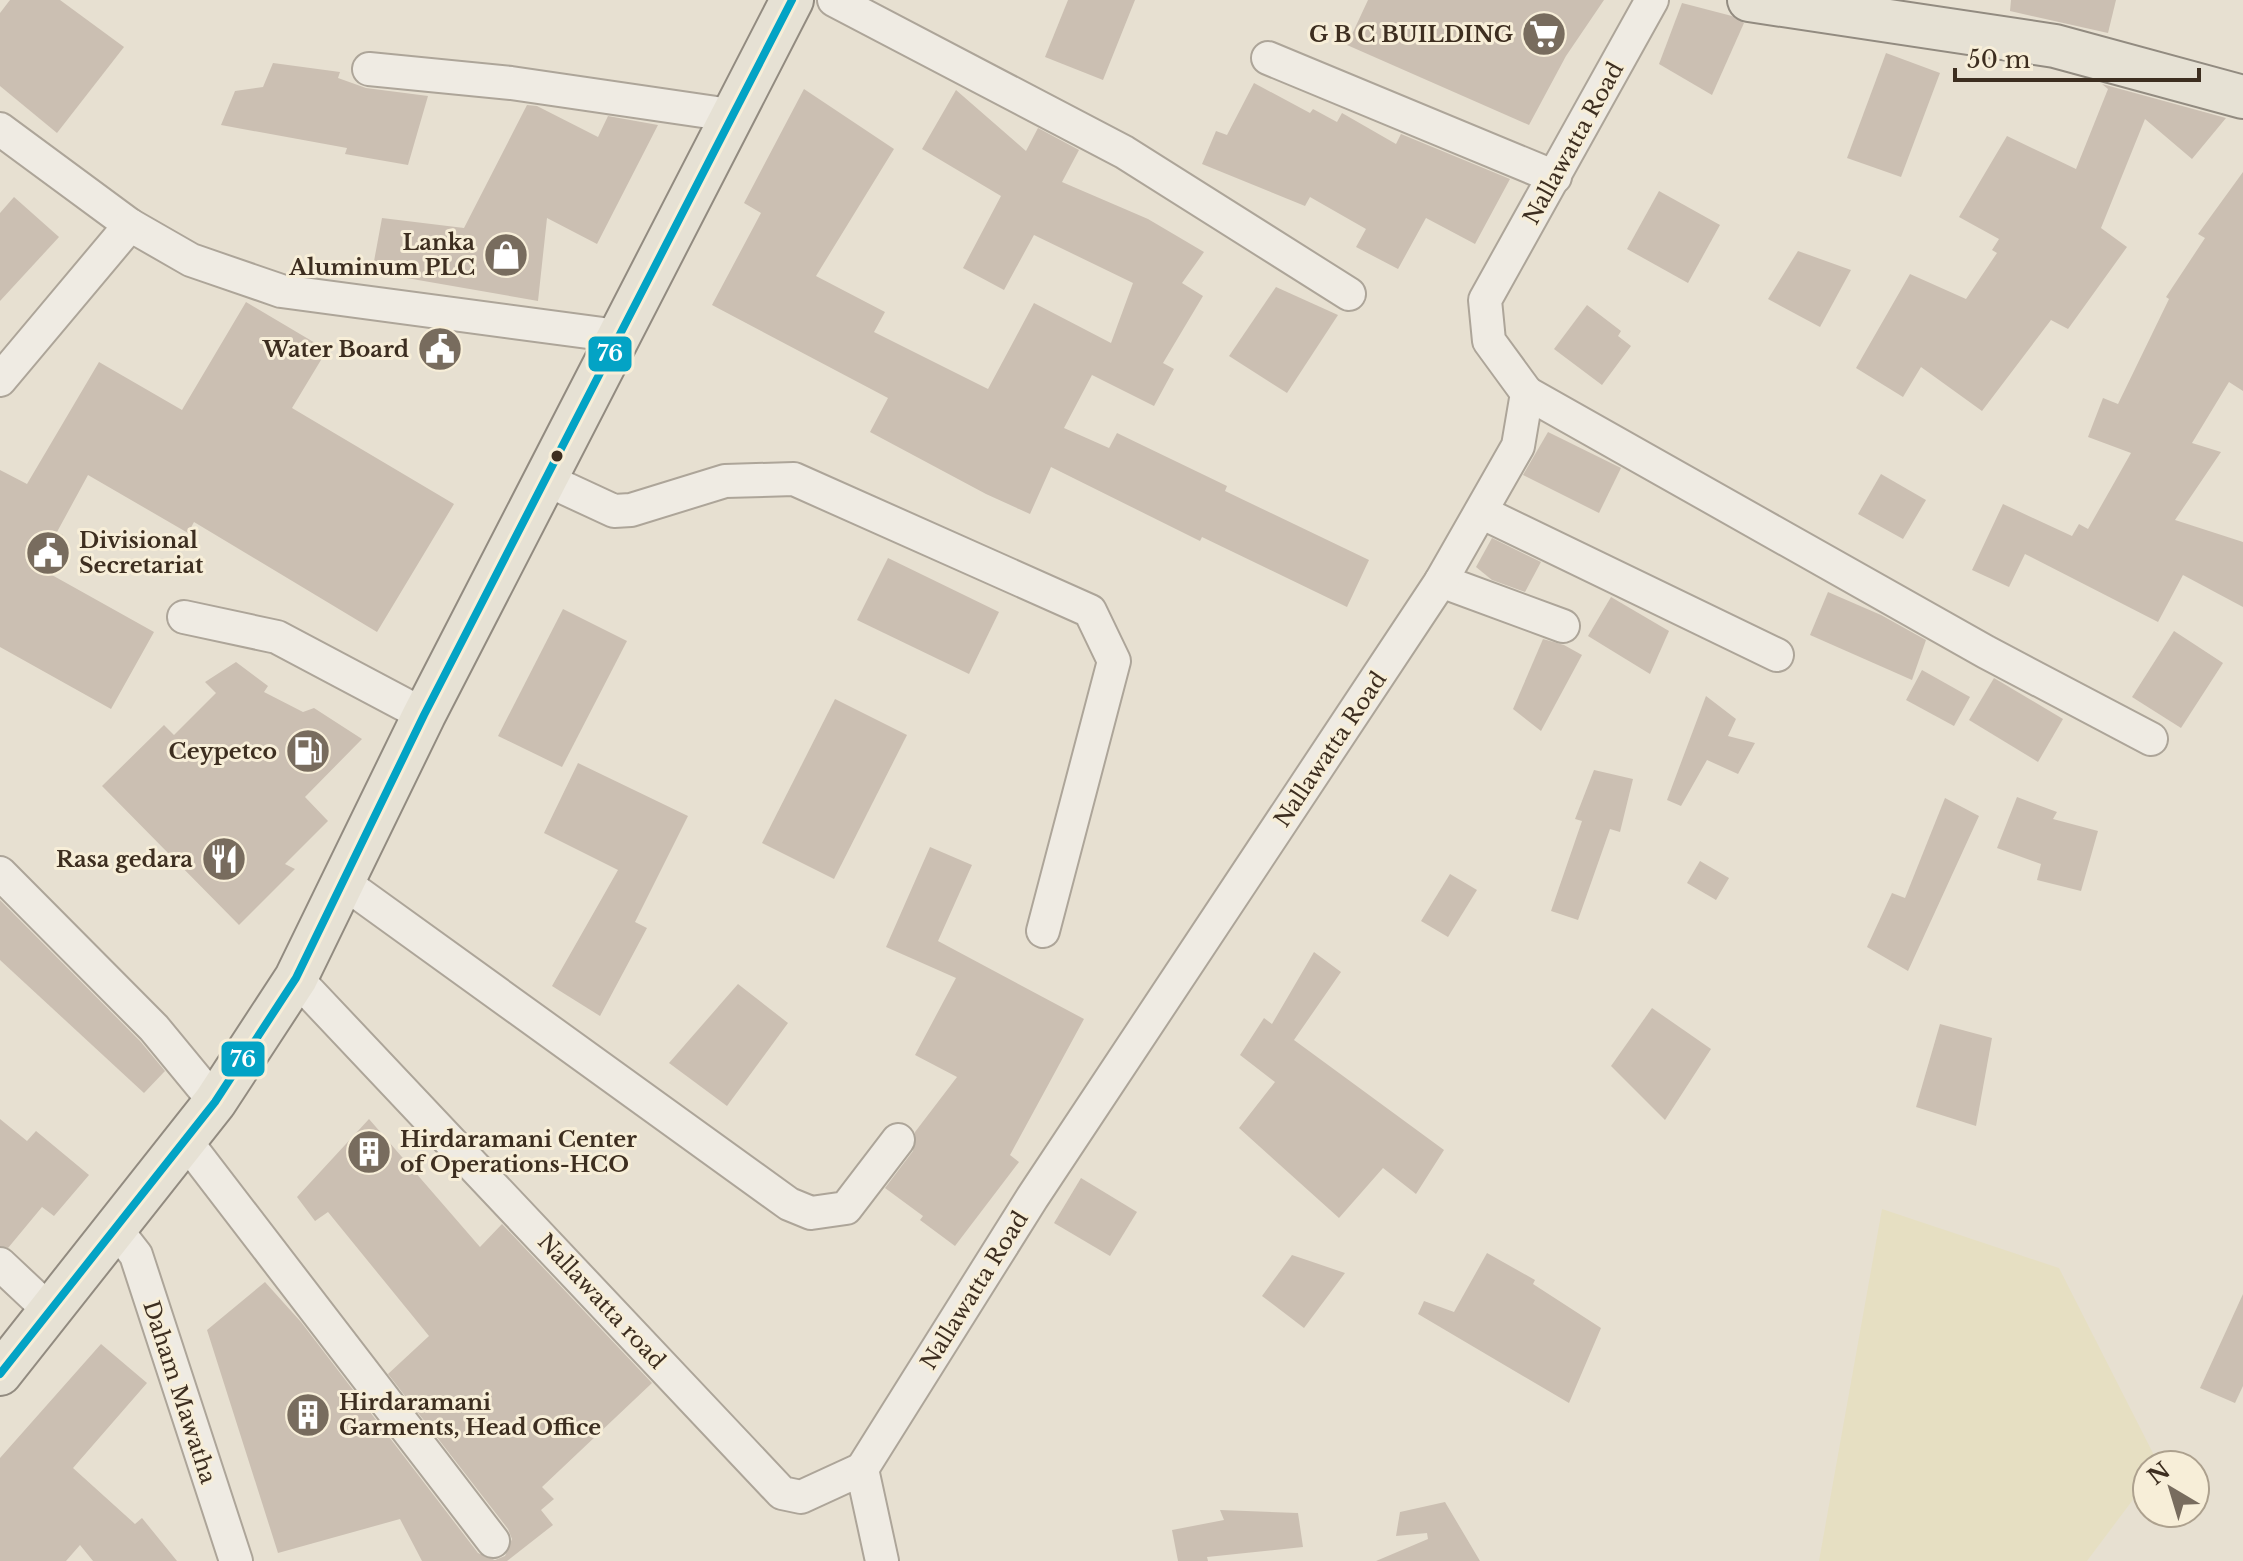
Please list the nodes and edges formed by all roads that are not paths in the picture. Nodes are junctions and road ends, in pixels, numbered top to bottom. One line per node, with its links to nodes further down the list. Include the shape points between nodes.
1 (792, 0): 8 (main road)
2 (834, 0): 12 (street, via 1124,152)
3 (1652, 0): 10 (street, Nallawatta Road)
4 (1749, 0): 7 (main road, via 2055,46)
5 (1268, 58): 10 (street)
6 (369, 69): 8 (street, via 511,83)
7 (2243, 97)
8 (730, 115): 13 (main road)
9 (0, 129): 11 (street)
10 (1555, 177): 15 (street, Nallawatta Road, via 1485,300 1489,341)
11 (130, 225): 13 (street, via 191,260 281,291); 14 (street)
12 (1349, 294)
13 (618, 336): 16 (main road)
14 (0, 380)
15 (1527, 393): 17 (street, Nallawatta Road, via 1518,446); 23 (street)
16 (545, 479): 22 (main road); 26 (street, via 614,511 725,481 794,479 1090,611 1114,661)
17 (1481, 512): 18 (street, Nallawatta Road); 21 (street)
18 (1441, 581): 20 (street); 35 (street, Nallawatta Road, via 1032,1198)
19 (184, 617): 22 (street, via 277,637)
20 (1563, 626)
21 (1777, 655)
22 (424, 715): 25 (main road)
23 (2151, 739)
24 (0, 873): 28 (street, via 154,1028)
25 (343, 882): 27 (main road); 30 (street, via 789,1204 811,1213 846,1208)
26 (1043, 931)
27 (296, 978): 28 (main road); 35 (street, Nallawatta road, via 782,1493 801,1497)
28 (215, 1102): 29 (main road)
29 (185, 1140): 31 (main road); 36 (street)
30 (898, 1140)
31 (115, 1228): 33 (main road); 37 (street, Daham Mawatha, via 136,1255)
32 (0, 1264): 33 (street)
33 (50, 1311): 34 (main road)
34 (0, 1374)
35 (862, 1469): 38 (street)
36 (493, 1541)
37 (236, 1561)
38 (882, 1561)

